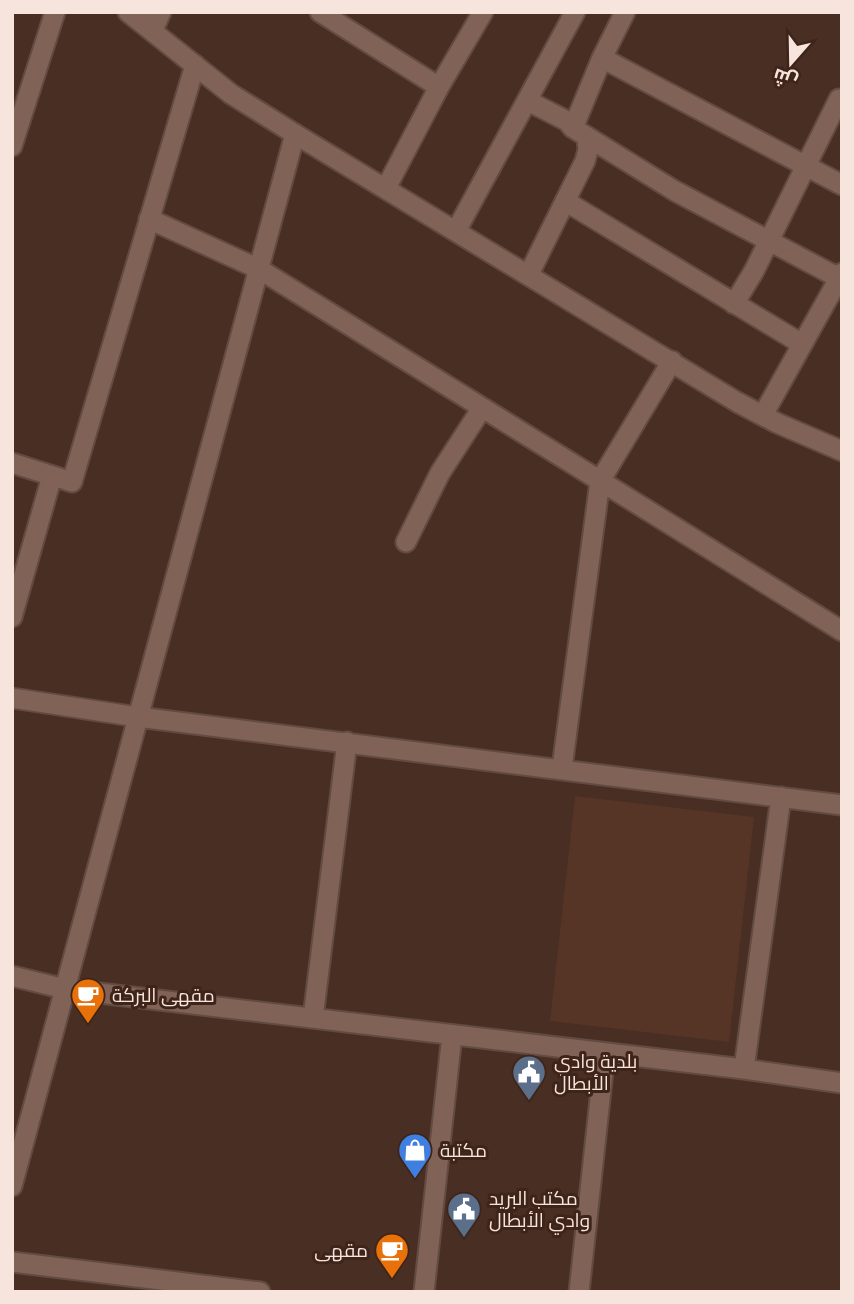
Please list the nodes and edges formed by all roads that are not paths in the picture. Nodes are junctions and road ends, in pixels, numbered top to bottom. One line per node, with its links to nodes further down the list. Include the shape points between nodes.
1 (55, 12): 16 (street)
2 (128, 12): 8 (street)
3 (139, 12): 8 (street)
4 (320, 12): 11 (street)
5 (483, 12): 11 (street)
6 (575, 12): 13 (street)
7 (625, 12): 9 (street)
8 (157, 21): 10 (street)
9 (602, 58): 14 (street); 17 (street)
10 (195, 65): 15 (street); 21 (street)
11 (439, 87): 19 (street)
12 (838, 99): 17 (street)
13 (528, 101): 14 (street); 22 (street)
14 (580, 133): 20 (street, via 588,150); 23 (street)
15 (295, 134): 19 (street); 24 (street)
16 (12, 146)
17 (804, 166): 18 (street); 23 (street)
18 (842, 185)
19 (386, 188): 22 (street)
20 (565, 201): 25 (street); 27 (street)
21 (149, 219): 24 (street); 34 (street, via 72,482)
22 (456, 231): 25 (street)
23 (769, 241): 26 (street); 27 (street)
24 (258, 269): 30 (street); 40 (street)
25 (528, 274): 29 (street)
26 (840, 276): 28 (street)
27 (733, 304): 28 (street)
28 (802, 344): 31 (street)
29 (672, 362): 31 (street); 35 (street)
30 (482, 408): 35 (street); 36 (street, via 440,473)
31 (763, 415): 32 (street)
32 (840, 447)
33 (12, 463): 34 (street)
34 (52, 475): 37 (street)
35 (600, 481): 38 (street); 42 (street)
36 (406, 542)
37 (12, 615)
38 (842, 631)
39 (12, 698): 40 (street)
40 (138, 717): 41 (street); 46 (street)
41 (347, 742): 42 (street); 47 (street)
42 (562, 768): 43 (street)
43 (781, 797): 44 (street); 50 (street)
44 (842, 805)
45 (12, 976): 46 (street)
46 (65, 989): 47 (street); 52 (street)
47 (313, 1018): 48 (street)
48 (452, 1035): 49 (street); 55 (street)
49 (606, 1053): 50 (street); 56 (street)
50 (744, 1069): 51 (street)
51 (842, 1083)
52 (12, 1186)
53 (12, 1262): 54 (street)
54 (260, 1292)
55 (424, 1292)
56 (579, 1292)

